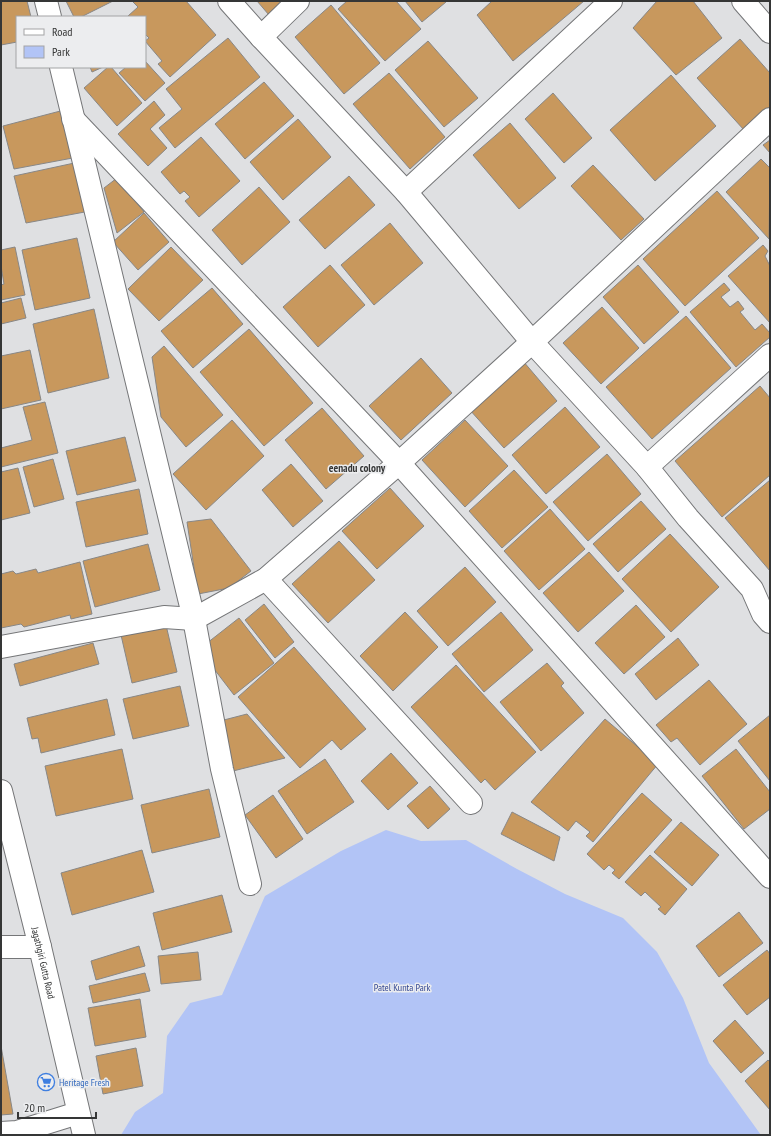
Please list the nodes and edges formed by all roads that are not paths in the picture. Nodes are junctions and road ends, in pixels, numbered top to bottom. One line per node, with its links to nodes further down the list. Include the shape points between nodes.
1 (46, 1): 6 (street)
2 (229, 1): 8 (street)
3 (298, 1): 8 (street)
4 (611, 1): 12 (street)
5 (743, 1): 7 (street)
6 (50, 16)
7 (770, 32)
8 (261, 37): 12 (street)
9 (62, 68): 10 (street)
10 (73, 119): 15 (street); 19 (street)
11 (770, 119): 13 (street)
12 (406, 192): 13 (street)
13 (532, 342): 15 (street); 16 (street)
14 (770, 355): 16 (street)
15 (399, 463): 17 (street); 23 (street)
16 (647, 467): 18 (street, via 752,590)
17 (266, 579): 19 (street); 22 (street)
18 (768, 615)
19 (194, 619): 20 (street, via 164,617); 24 (street, via 222,769)
20 (1, 647)
21 (1, 791): 26 (street, Jagathgiri Gutta Road)
22 (471, 803)
23 (767, 867)
24 (250, 884)
25 (1, 947): 26 (street)
26 (40, 947): 27 (street, Jagathgiri Gutta Road)
27 (78, 1114): 28 (street, via 17,1132); 29 (street, Jagathgiri Gutta Road)
28 (1, 1133)
29 (84, 1135)

